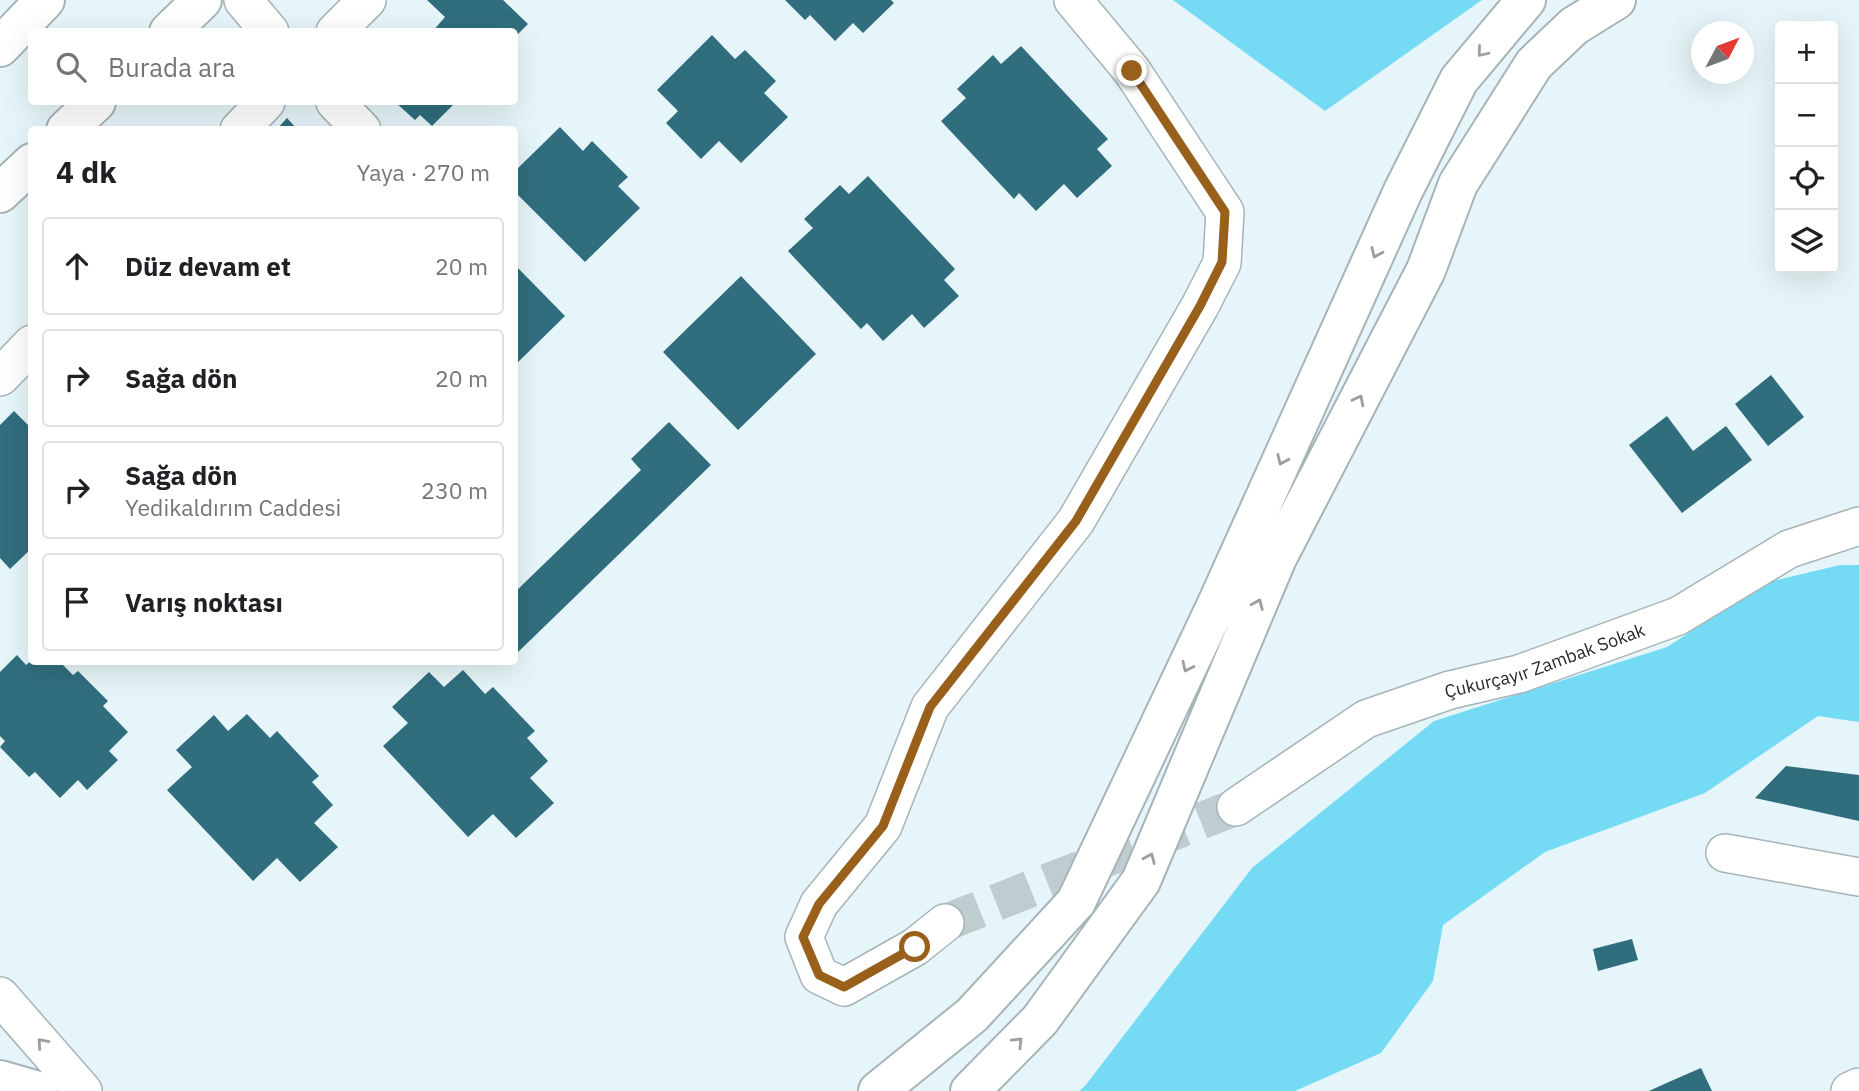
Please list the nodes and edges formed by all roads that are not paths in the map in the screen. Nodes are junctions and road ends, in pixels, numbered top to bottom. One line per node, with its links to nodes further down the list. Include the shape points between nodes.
1 (45, 0): 11 (main road)
2 (202, 0): 8 (main road)
3 (243, 0): 9 (street)
4 (367, 0): 10 (street)
5 (1073, 0): 26 (street, via 1132,71 1225,212 1222,262 1076,521 930,707 883,826 819,904 803,937 819,975 844,987 915,947)
6 (1526, 0): 32 (main road, one-way to 32, via 1459,80 1403,191 1217,604 1076,902 972,1016)
7 (1616, 0): 33 (main road, one-way to 7, via 1040,1020 1140,881 1277,558 1426,270 1458,184 1534,64 1574,26)
8 (173, 28)
9 (267, 28)
10 (339, 28)
11 (0, 47)
12 (93, 105): 15 (main road)
13 (264, 105): 16 (street)
14 (338, 105): 17 (street)
15 (70, 126)
16 (243, 126)
17 (358, 126)
18 (28, 167): 19 (main road)
19 (0, 193)
20 (28, 348): 21 (street)
21 (0, 377)
22 (1859, 526): 23 (street, Çukurçayır Zambak Sokak, via 1789,549 1678,615 1519,674 1450,690 1366,719)
23 (1236, 807)
24 (1725, 853): 25 (street)
25 (1859, 877)
26 (945, 923)
27 (0, 996): 31 (street, one-way to 27)
28 (0, 1080): 30 (main road)
29 (1859, 1087): 34 (street)
30 (38, 1091)
31 (83, 1091)
32 (878, 1091)
33 (970, 1091)
34 (1850, 1091)

